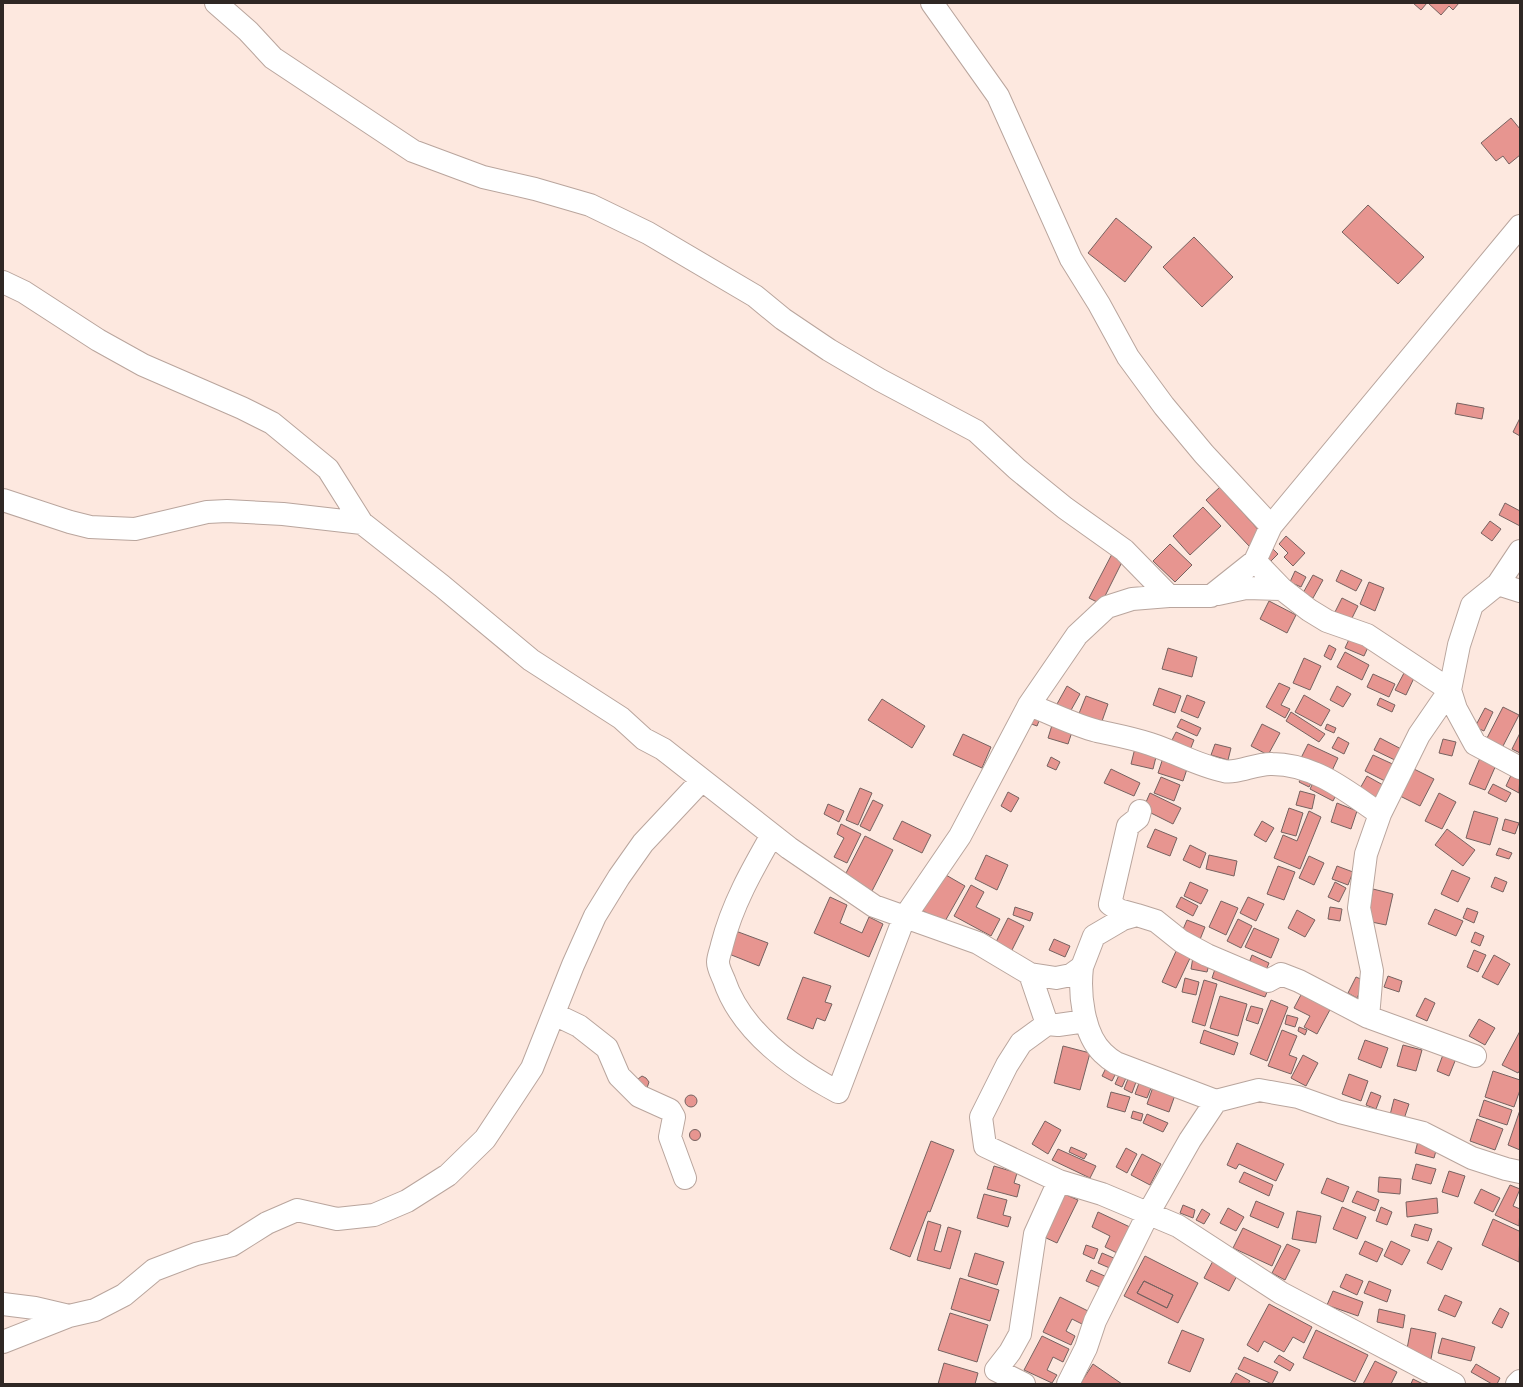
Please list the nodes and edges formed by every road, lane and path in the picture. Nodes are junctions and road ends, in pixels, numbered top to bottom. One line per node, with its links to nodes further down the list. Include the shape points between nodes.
1 (216, 3): 13 (street, via 248,30 273,58 413,151 483,177 590,205 648,233 755,296 783,319 829,350 976,431 1065,508 1124,550)
2 (932, 3): 7 (street, via 998,96 1071,259 1128,357 1204,454)
3 (1520, 226): 7 (street)
4 (3, 282): 6 (street, via 24,292 98,340 143,365 272,423 328,469)
5 (3, 500): 6 (street, via 70,522 112,528 135,529 206,512 227,511)
6 (362, 523): 18 (street, via 531,660 621,718 644,739 663,749)
7 (1271, 526): 9 (street)
8 (1520, 551): 10 (street)
9 (1255, 561): 11 (street); 14 (street)
10 (1498, 584): 12 (street); 15 (street, via 1472,605 1459,645)
11 (1282, 590): 14 (street, via 1246,588); 15 (street, via 1327,621 1367,634)
12 (1520, 592)
13 (1169, 596): 14 (street); 16 (street, via 1132,599 1107,607 1077,635)
14 (1211, 596)
15 (1450, 690): 17 (street, via 1456,709 1476,744); 20 (street, via 1419,735)
16 (1029, 704): 20 (street, via 1076,724 1132,738 1226,772 1254,765 1272,764 1314,772 1341,786); 23 (street, via 960,836)
17 (1520, 768)
18 (702, 780): 21 (street); 26 (street, via 643,843 618,877 595,916)
19 (1140, 811): 22 (street, via 1138,818 1128,826 1110,904)
20 (1380, 814): 27 (street, via 1366,854 1359,908 1372,971)
21 (772, 834): 23 (street, via 868,902); 23 (street, via 749,875 728,921 718,963 727,990 749,1023 771,1047 809,1076 838,1092)
22 (1137, 916): 24 (street, via 1123,919 1094,936); 27 (street, via 1156,921 1181,941 1268,982 1281,974)
23 (904, 918): 25 (street, via 978,943)
24 (1082, 967): 25 (street, via 1071,975 1056,978); 28 (street, via 1079,987)
25 (1030, 974): 29 (street)
26 (554, 1014): 33 (street, via 579,1026 607,1048 619,1076 638,1096 670,1110 674,1117 670,1137); 37 (street, via 532,1068 485,1139 448,1175 407,1201 374,1215 337,1219 297,1210 268,1223 232,1245 196,1254 154,1270 124,1295 95,1310)
27 (1368, 1016): 30 (street)
28 (1086, 1021): 29 (street); 31 (street, via 1102,1052 1116,1063)
29 (1047, 1024): 34 (street, via 1021,1043 982,1116 985,1146)
30 (1474, 1056)
31 (1216, 1101): 32 (street, via 1259,1090 1298,1097 1340,1112 1423,1133 1472,1158); 35 (street, via 1190,1140)
32 (1520, 1172)
33 (685, 1178)
34 (1059, 1181): 35 (street); 40 (street, via 1035,1234 1020,1334 996,1370)
35 (1149, 1212): 41 (street, via 1095,1321 1086,1348); 42 (street, via 1178,1226 1282,1293)
36 (3, 1304): 37 (street)
37 (69, 1316): 38 (street)
38 (3, 1342)
39 (1520, 1381): 43 (street)
40 (1024, 1384)
41 (1068, 1384)
42 (1454, 1384)
43 (1517, 1384)

